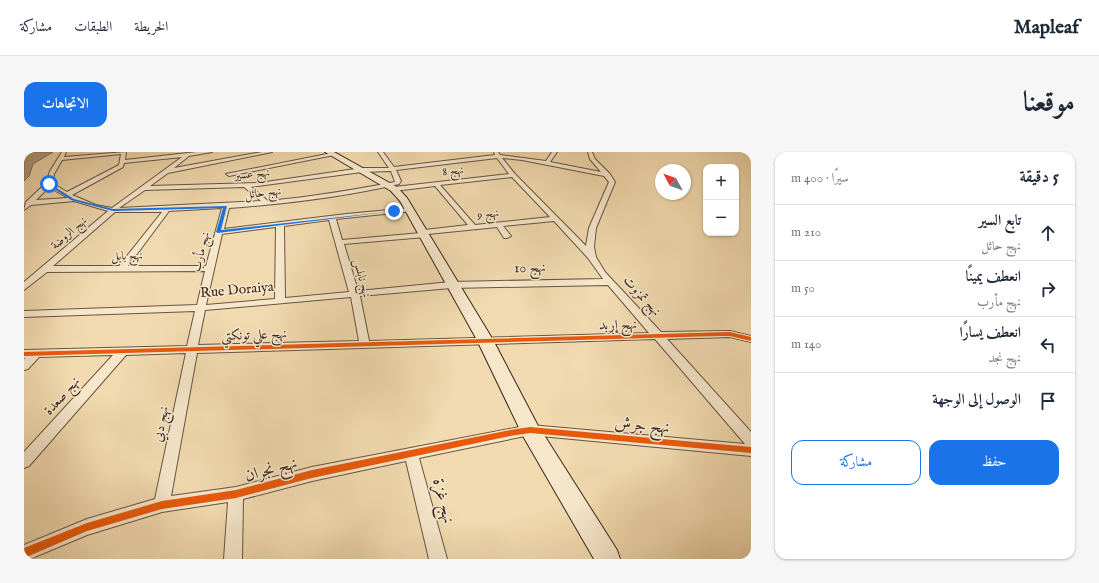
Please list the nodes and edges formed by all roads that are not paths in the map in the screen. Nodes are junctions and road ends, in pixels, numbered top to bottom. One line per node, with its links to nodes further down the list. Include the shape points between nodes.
1 (64, 152): 12 (street)
2 (123, 152): 12 (street); 13 (street)
3 (210, 152): 11 (street)
4 (270, 152): 8 (street)
5 (380, 152): 16 (street)
6 (555, 152): 14 (street)
7 (590, 152): 20 (street)
8 (255, 153): 15 (street)
9 (331, 153): 15 (street); 17 (main road)
10 (497, 154): 14 (street, نهج عسير); 16 (street, نهج عسير); 19 (street, نهج تمزوت)
11 (186, 155): 13 (street); 18 (street, نهج الروضة)
12 (61, 159): 21 (street, via 50,174)
13 (123, 162): 26 (street, via 114,170)
14 (547, 163): 20 (street, نهج عسير)
15 (222, 168): 18 (street); 23 (street)
16 (391, 169): 17 (street, نهج عسير); 24 (street, via 398,181)
17 (362, 170): 23 (street, نهج عسير); 24 (main road)
18 (167, 171): 25 (street, نهج الروضة)
19 (513, 175): 22 (street, نهج 8); 36 (street, نهج تمزوت)
20 (608, 175): 44 (street, via 612,182 611,188 590,237)
21 (49, 184): 26 (street, نهج حائل); 28 (street)
22 (436, 184): 24 (street, نهج 8); 39 (street)
23 (246, 186): 25 (street, نهج عسير); 29 (street)
24 (391, 187): 29 (street, نهج حائل); 34 (main road)
25 (142, 188): 33 (street, نهج الروضة)
26 (66, 195): 27 (street, نهج حائل)
27 (72, 199): 28 (street); 33 (street, نهج حائل)
28 (28, 202): 31 (street)
29 (268, 204): 30 (street, نهج حائل)
30 (226, 207): 32 (street, نهج حائل); 40 (street, نهج مأرب)
31 (24, 208)
32 (168, 209): 33 (street, نهج حائل); 45 (street)
33 (113, 210): 47 (street, نهج الروضة)
34 (411, 210): 35 (street); 41 (main road)
35 (332, 218): 38 (street); 43 (street, نهج نابلس)
36 (554, 219): 37 (street, نهج 9); 44 (street, نهج تمزوت)
37 (498, 224): 39 (street, نهج 9); 42 (street)
38 (280, 226): 40 (street); 52 (street)
39 (473, 227): 41 (street, نهج 9)
40 (218, 232): 46 (street, نهج مأرب)
41 (424, 234): 43 (street, نهج 9); 49 (main road)
42 (507, 236)
43 (341, 242): 51 (street, نهج نابلس)
44 (592, 257): 48 (street, نهج تمزوت)
45 (122, 268): 46 (street, نهج بابل); 47 (street, نهج بابل)
46 (210, 268): 53 (street, نهج مأرب)
47 (45, 269): 50 (street, نهج الروضة)
48 (610, 282): 49 (street, نهج 10); 55 (street, نهج تمزوت)
49 (451, 284): 51 (street, Rue Doraiya); 57 (main road)
50 (24, 287)
51 (355, 295): 52 (street, Rue Doraiya); 58 (street, نهج نابلس)
52 (280, 300): 53 (street, Rue Doraiya)
53 (201, 308): 54 (street, Rue Doraiya); 59 (street, نهج مأرب)
54 (24, 314)
55 (659, 336): 56 (street, نهج إربد, via 730,334); 57 (street, نهج إربد); 65 (street, نهج تمزوت)
56 (751, 339)
57 (485, 340): 58 (street, نهج علي تونكتي); 64 (main road)
58 (365, 345): 59 (street, نهج علي تونكتي)
59 (192, 349): 60 (street, نهج علي تونكتي); 70 (street, نهج دبي)
60 (123, 351): 62 (street, نهج علي تونكتي); 68 (street, نهج صعدة)
61 (24, 354): 62 (street, نهج علي تونكتي)
62 (36, 354): 63 (street)
63 (24, 366)
64 (530, 430): 66 (street, نهج جرش); 67 (street, نهج نجران); 74 (main road)
65 (751, 441)
66 (751, 450)
67 (411, 453): 69 (street, نهج نجران, via 312,474); 73 (street, نهج غزة)
68 (24, 462)
69 (236, 494): 70 (street, نهج نجران); 72 (street)
70 (162, 505): 71 (street, نهج نجران, via 87,527)
71 (24, 553)
72 (233, 559)
73 (438, 559)
74 (608, 559)

